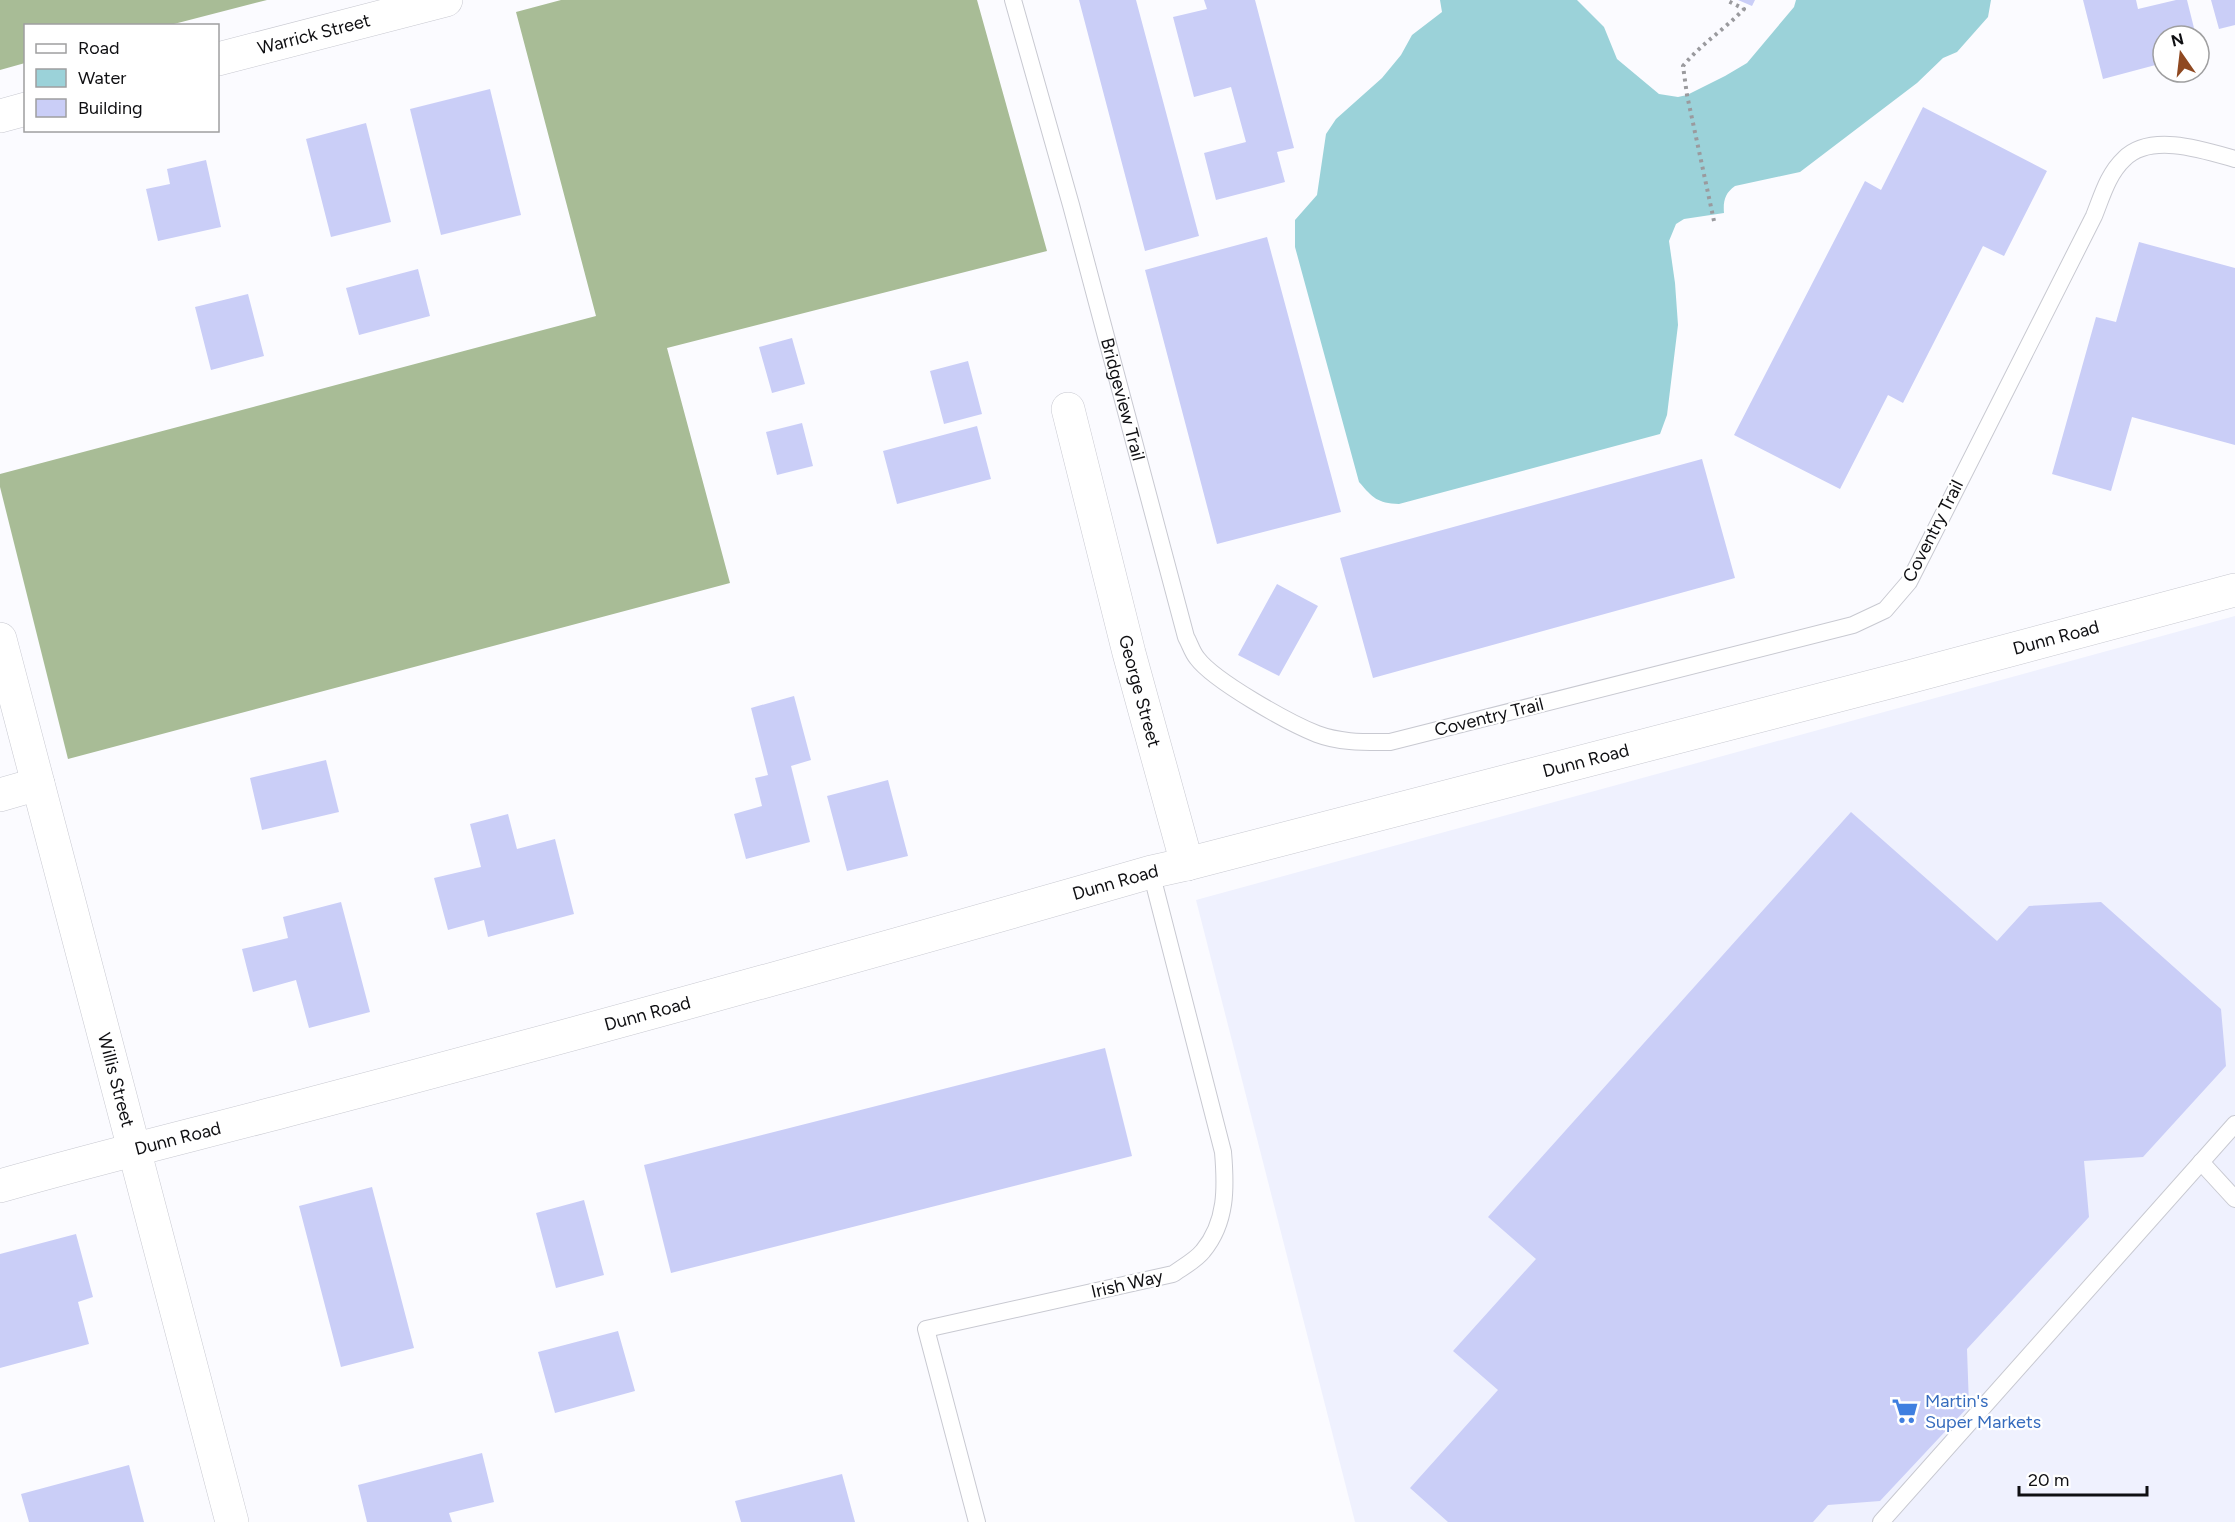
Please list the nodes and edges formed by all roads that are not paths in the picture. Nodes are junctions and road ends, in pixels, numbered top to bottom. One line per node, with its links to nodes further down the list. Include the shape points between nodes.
1 (446, 0): 3 (street, Warrick Street)
2 (1013, 0): 10 (lane, Bridgeview Trail, via 1186,637 1197,658 1214,674 1269,710)
3 (219, 59)
4 (24, 110): 5 (street)
5 (0, 116)
6 (2235, 159): 10 (lane, Coventry Trail, via 2174,144 2144,147 2125,157 2110,176 2094,216 1909,582 1885,610 1853,625 1390,742 1352,742)
7 (1068, 409): 13 (street, George Street)
8 (2235, 590): 13 (street, Dunn Road)
9 (0, 639): 11 (street, Willis Street)
10 (1318, 734)
11 (38, 784): 12 (street); 16 (street, Willis Street)
12 (0, 795)
13 (1187, 864): 14 (street, Dunn Road)
14 (1151, 872): 16 (street, Dunn Road, via 885,949); 21 (lane, Irish Way, via 1223,1152 1226,1180 1222,1218 1203,1251 1173,1274 926,1329)
15 (2235, 1124): 17 (lane)
16 (135, 1148): 18 (street, Dunn Road); 20 (street, Willis Street)
17 (2201, 1162): 19 (lane); 22 (lane)
18 (0, 1186)
19 (2235, 1199)
20 (232, 1522)
21 (978, 1522)
22 (1881, 1522)

